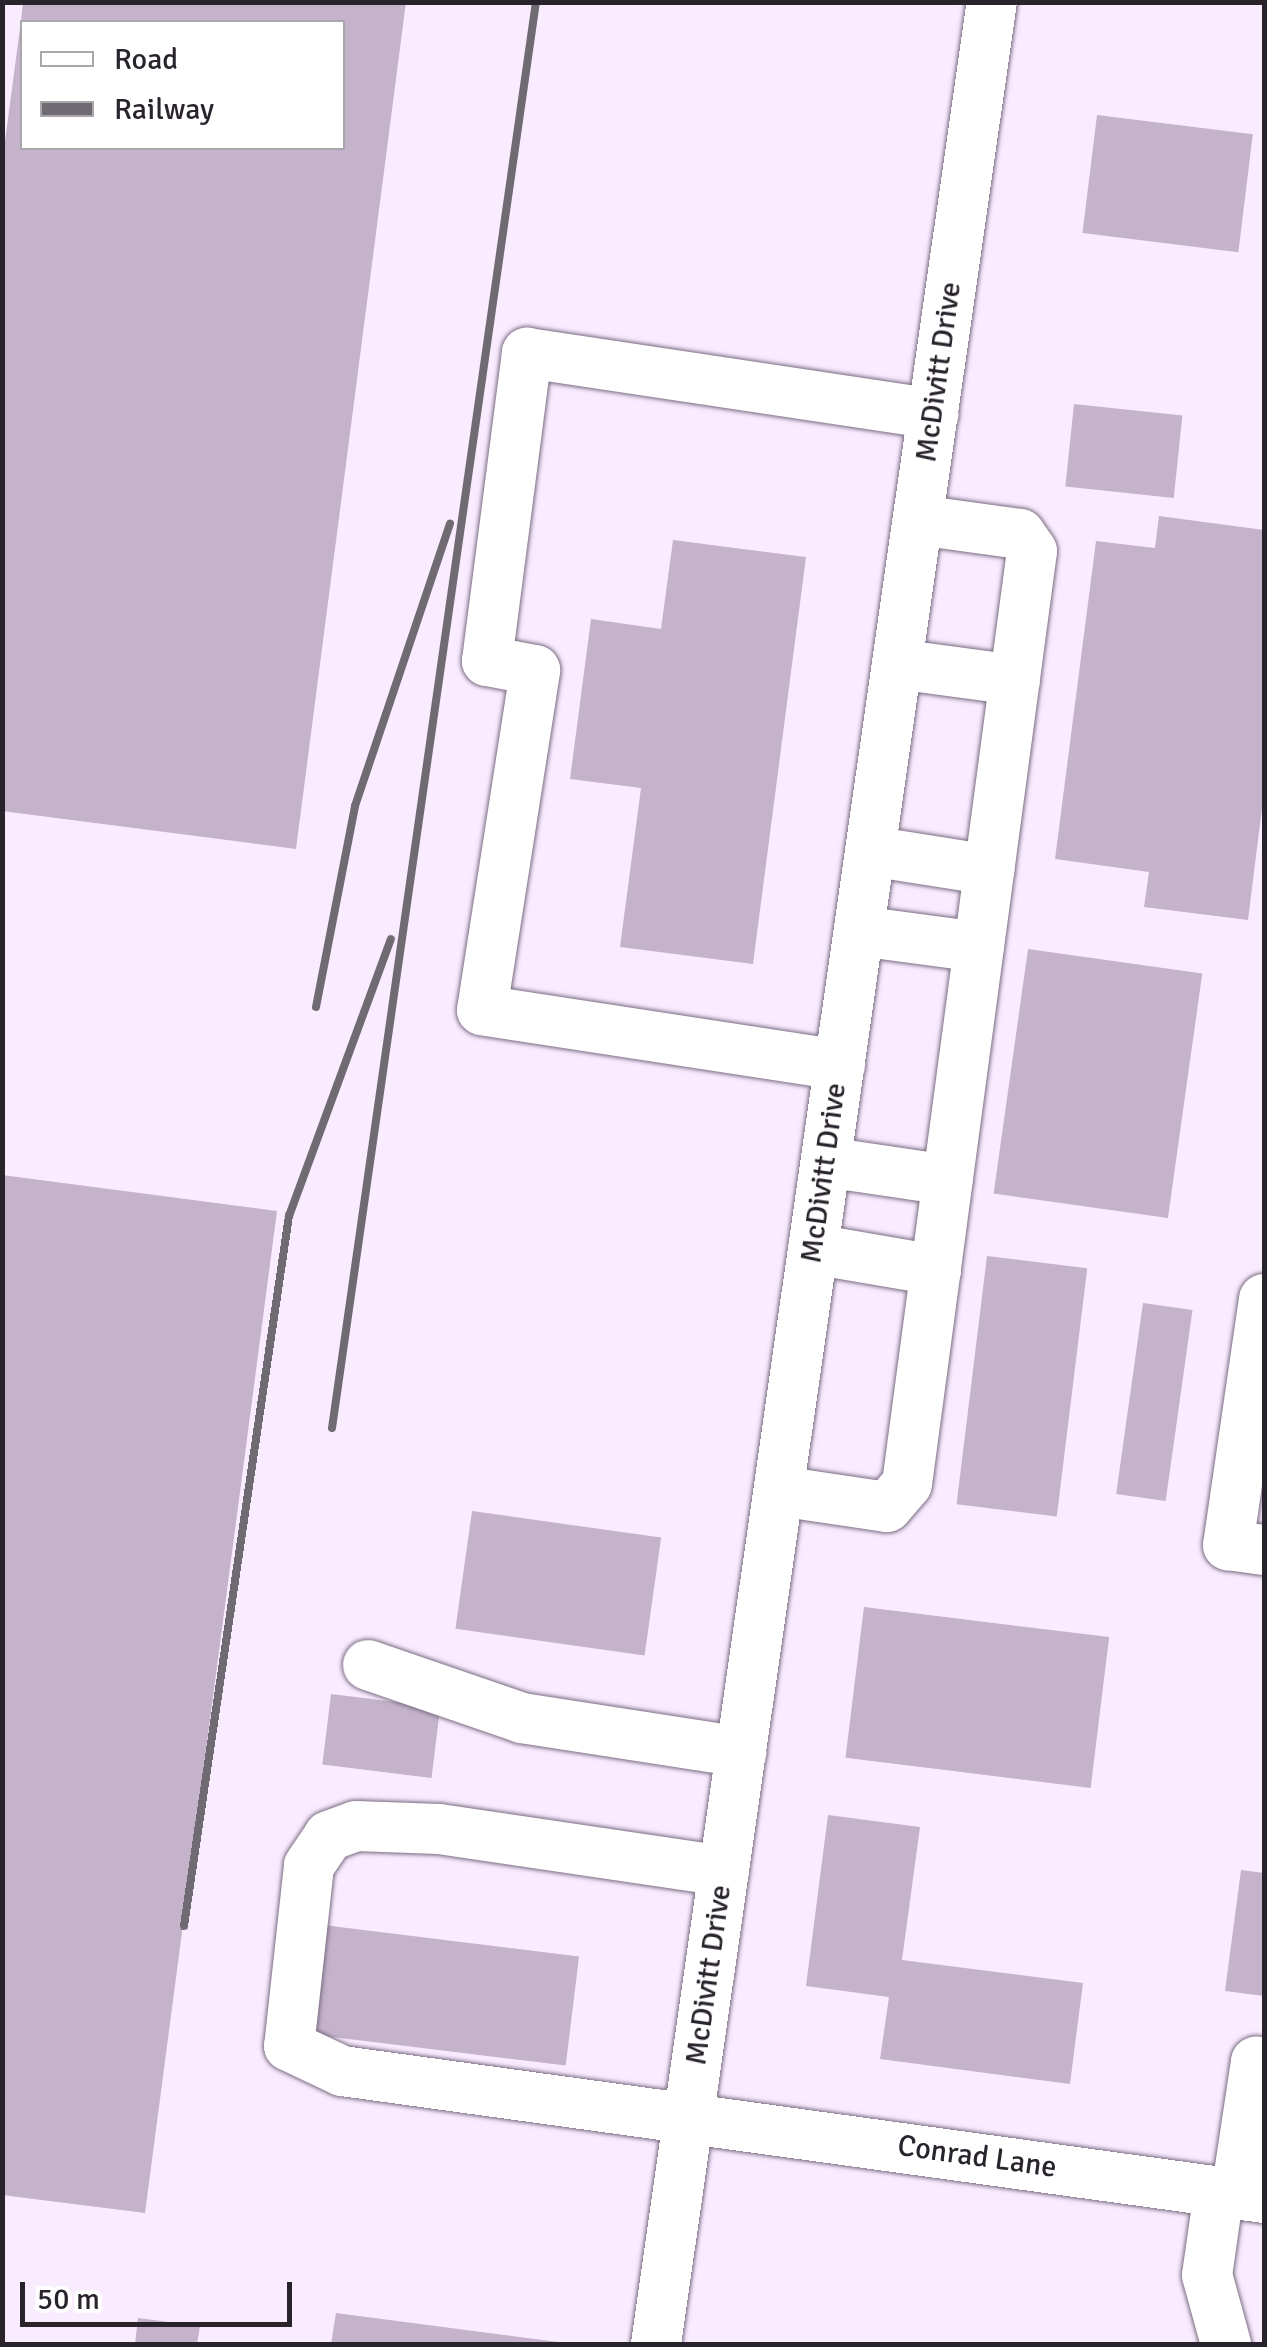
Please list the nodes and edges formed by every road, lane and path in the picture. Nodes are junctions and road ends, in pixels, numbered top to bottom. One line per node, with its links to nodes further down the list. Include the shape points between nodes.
1 (992, 2): 2 (street, McDivitt Drive)
2 (933, 414): 3 (street, McDivitt Drive); 10 (street, via 527,353 486,662 535,670 482,1010)
3 (918, 520): 4 (street, McDivitt Drive); 5 (street, via 1020,534 1032,551)
4 (897, 664): 5 (street); 6 (street, McDivitt Drive)
5 (1015, 680): 7 (street)
6 (870, 852): 7 (street); 8 (street, McDivitt Drive)
7 (990, 870): 9 (street)
8 (859, 931): 9 (street); 10 (street, McDivitt Drive)
9 (979, 947): 12 (street)
10 (840, 1065): 11 (street, McDivitt Drive)
11 (826, 1162): 12 (street); 13 (street, McDivitt Drive)
12 (948, 1180): 14 (street)
13 (813, 1249): 14 (street); 16 (street, McDivitt Drive)
14 (936, 1270): 16 (street, via 907,1484 887,1506)
15 (1264, 1299): 17 (street, via 1228,1546)
16 (778, 1491): 19 (street, McDivitt Drive)
17 (1264, 1550)
18 (368, 1664): 19 (street, via 522,1718)
19 (741, 1752): 20 (street, McDivitt Drive)
20 (724, 1872): 22 (street, McDivitt Drive); 22 (street, Conrad Lane, via 439,1829 356,1826 330,1836 309,1866 289,2016 290,2046 308,2062)
21 (1264, 2063): 23 (street, via 1256,2062)
22 (689, 2116): 23 (street, Conrad Lane); 24 (street, McDivitt Drive)
23 (1240, 2195): 25 (street, via 1208,2275)
24 (656, 2344)
25 (1226, 2344)

